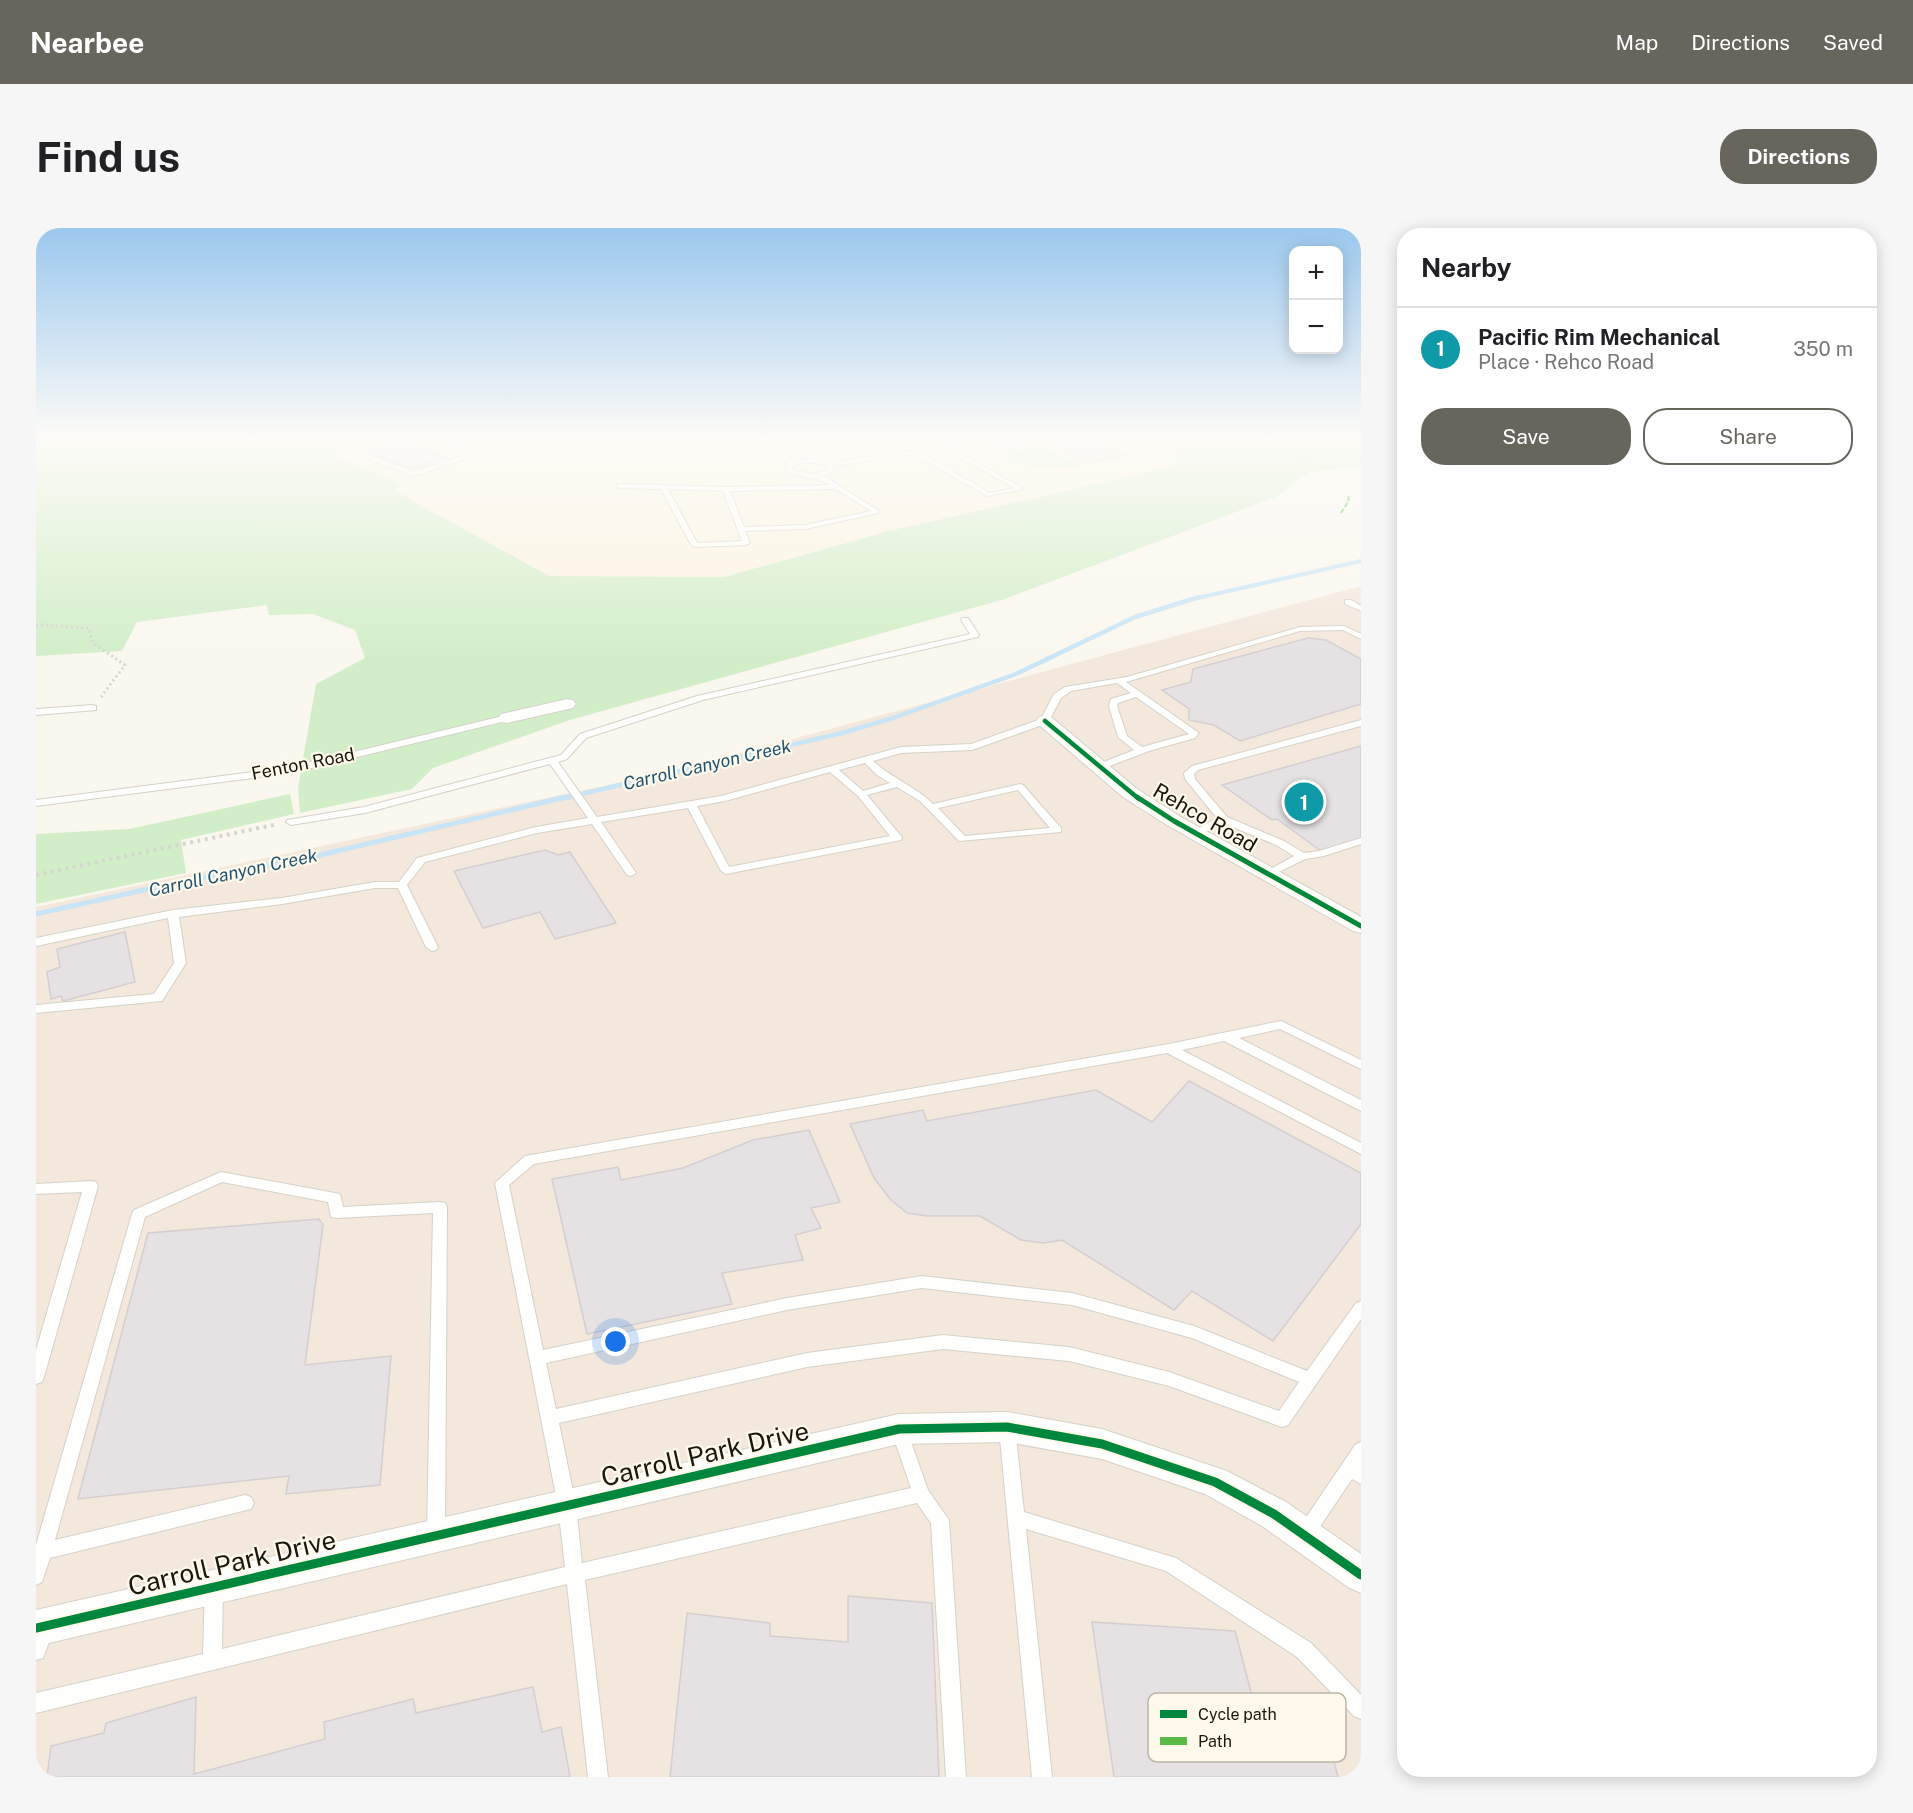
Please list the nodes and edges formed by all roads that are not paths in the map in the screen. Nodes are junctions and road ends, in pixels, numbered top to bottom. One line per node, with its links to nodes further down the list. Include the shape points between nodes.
1 (677, 512): 4 (lane, via 695,545 746,543)
2 (735, 512): 4 (lane)
3 (876, 512): 4 (lane, via 805,527)
4 (741, 529)
5 (1361, 599): 6 (lane, via 1348,602)
6 (1361, 609)
7 (965, 620): 19 (lane, via 975,635 700,698 583,736 564,757)
8 (1361, 637): 9 (lane, via 1344,628 1300,629)
9 (1118, 680): 10 (lane); 15 (lane, via 1068,689 1057,696)
10 (1136, 694): 17 (lane, via 1114,701 1113,706 1123,737); 17 (lane, via 1194,733)
11 (567, 704): 14 (street, Fenton Road)
12 (93, 708): 13 (lane)
13 (36, 712)
14 (507, 718): 24 (lane, Fenton Road, via 316,764)
15 (1045, 721): 18 (lane, via 972,747 901,750); 20 (street, Rehco Road)
16 (1361, 723): 27 (lane, via 1195,768 1189,773 1190,779)
17 (1141, 751): 20 (lane)
18 (866, 759): 21 (lane); 22 (lane)
19 (552, 760): 28 (lane); 29 (lane, via 365,810)
20 (1100, 767): 30 (street, Rehco Road, via 1130,793)
21 (832, 769): 23 (lane); 25 (lane, via 722,800)
22 (899, 784): 23 (lane); 26 (lane)
23 (861, 794): 25 (lane, via 897,838 726,871)
24 (36, 803)
25 (691, 804): 28 (lane)
26 (931, 807): 26 (lane, via 963,839 1057,830 1020,786)
27 (1223, 819): 30 (lane); 32 (lane)
28 (595, 820): 33 (lane); 35 (lane, via 536,830 421,860)
29 (291, 822)
30 (1194, 833): 34 (street, Rehco Road)
31 (1361, 841): 32 (lane, via 1320,854)
32 (1302, 855): 34 (lane)
33 (631, 873)
34 (1269, 874): 37 (street, Rehco Road)
35 (402, 885): 36 (lane, via 375,885 282,901); 39 (lane)
36 (173, 913): 38 (lane); 40 (lane, via 180,963 158,998)
37 (1361, 926)
38 (36, 942)
39 (432, 946)
40 (36, 1009)
41 (1227, 1037): 42 (lane); 43 (lane, via 1281,1025); 44 (lane)
42 (1169, 1048): 45 (lane); 48 (lane, via 530,1160 502,1183)
43 (1361, 1065)
44 (1361, 1106)
45 (1361, 1149)
46 (36, 1189): 49 (lane, via 91,1186)
47 (1361, 1307): 50 (lane)
48 (537, 1358): 50 (lane, via 787,1304 922,1282 1072,1299 1194,1332); 51 (lane)
49 (36, 1377)
50 (1311, 1380): 51 (lane, via 1282,1420 1169,1379 1069,1354 943,1342 807,1360)
51 (549, 1418): 58 (lane)
52 (1006, 1427): 53 (street, Carroll Park Drive); 59 (lane); 60 (street, Carroll Park Drive, via 1102,1444 1215,1482)
53 (898, 1429): 56 (lane); 58 (street, Carroll Park Drive)
54 (1361, 1450): 55 (lane)
55 (1355, 1472): 60 (lane)
56 (921, 1494): 63 (lane); 74 (lane, via 940,1520)
57 (245, 1503): 62 (lane)
58 (567, 1506): 61 (street, Carroll Park Drive); 63 (lane)
59 (1017, 1518): 70 (lane, via 1170,1564 1304,1650); 75 (lane)
60 (1304, 1535): 64 (street, Carroll Park Drive)
61 (436, 1536): 62 (lane, via 440,1207 336,1213 335,1198 221,1177 139,1214); 66 (street, Carroll Park Drive)
62 (43, 1551): 65 (lane)
63 (574, 1574): 68 (lane); 73 (lane)
64 (1361, 1575)
65 (36, 1576)
66 (214, 1587): 67 (street, Carroll Park Drive); 68 (lane)
67 (40, 1635)
68 (212, 1661): 71 (lane)
69 (1346, 1693): 72 (lane)
70 (1346, 1693)
71 (36, 1703)
72 (1361, 1709)
73 (598, 1777)
74 (956, 1777)
75 (1042, 1777)

